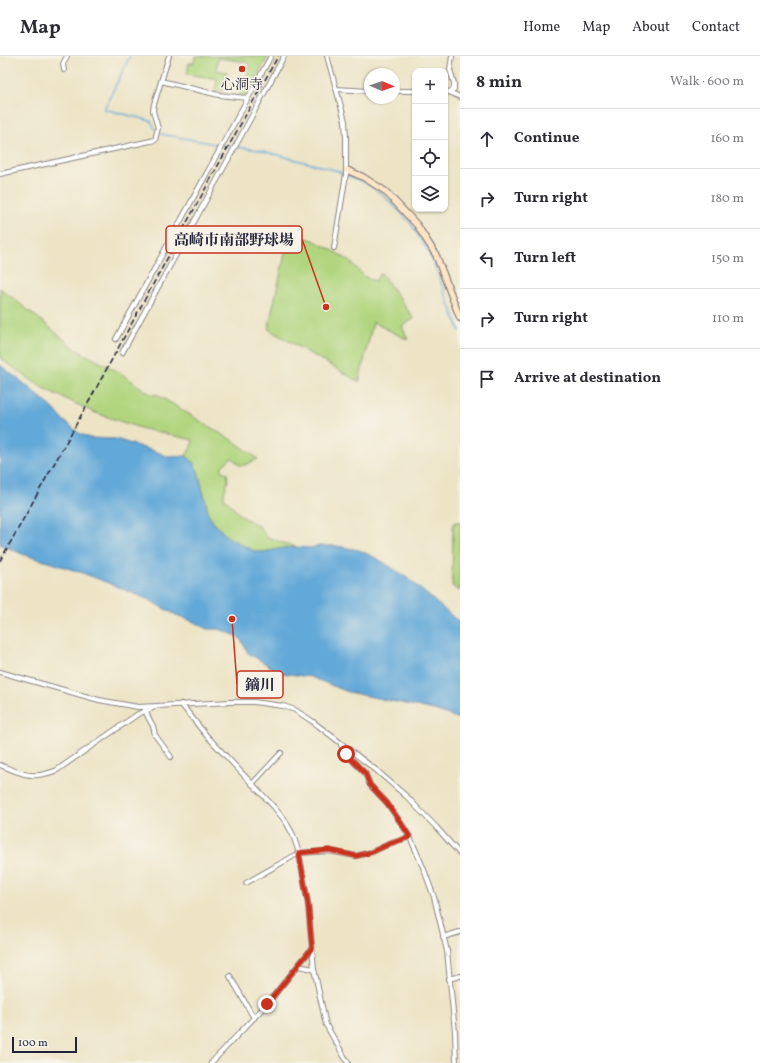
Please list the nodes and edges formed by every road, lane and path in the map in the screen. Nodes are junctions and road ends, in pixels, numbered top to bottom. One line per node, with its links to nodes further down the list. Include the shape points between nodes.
1 (67, 56): 7 (street, via 63,64)
2 (169, 56): 8 (street)
3 (271, 56): 16 (street)
4 (284, 56): 22 (street)
5 (327, 56): 9 (street)
6 (452, 56): 13 (street, via 450,70 454,89)
7 (64, 70)
8 (161, 80): 16 (street, via 214,94); 18 (street, via 153,108 158,128 155,140)
9 (336, 88): 10 (street); 17 (street, via 346,129)
10 (364, 90)
11 (400, 91): 12 (street)
12 (412, 91)
13 (448, 92)
14 (448, 92): 15 (street)
15 (460, 97)
16 (248, 98): 21 (street)
17 (346, 170): 19 (street); 20 (street, via 363,176 385,191 417,225 438,260)
18 (0, 174)
19 (334, 248)
20 (460, 318)
21 (116, 339)
22 (122, 353)
23 (0, 672): 25 (street, via 99,700)
24 (181, 704): 25 (street); 26 (street, via 254,702 283,706 312,721); 30 (street)
25 (145, 709): 28 (street, via 155,735); 29 (street, via 52,772 31,776)
26 (340, 743): 31 (street, via 346,754 365,773 370,785 387,803); 33 (street, via 406,796)
27 (281, 753): 30 (street)
28 (171, 757)
29 (0, 765)
30 (252, 784): 32 (street, via 286,822)
31 (410, 837): 32 (street, via 356,856 329,850); 36 (street, via 434,897)
32 (299, 853): 34 (street); 37 (street, via 308,904)
33 (460, 854)
34 (246, 883)
35 (460, 932): 36 (street)
36 (443, 937): 42 (street)
37 (312, 948): 38 (street); 39 (street)
38 (298, 966): 39 (street); 43 (street)
39 (314, 968): 45 (street, via 326,1025)
40 (230, 976): 43 (street)
41 (460, 976): 42 (street)
42 (449, 978): 46 (street)
43 (254, 1018): 44 (street)
44 (211, 1063)
45 (348, 1063)
46 (456, 1063)

